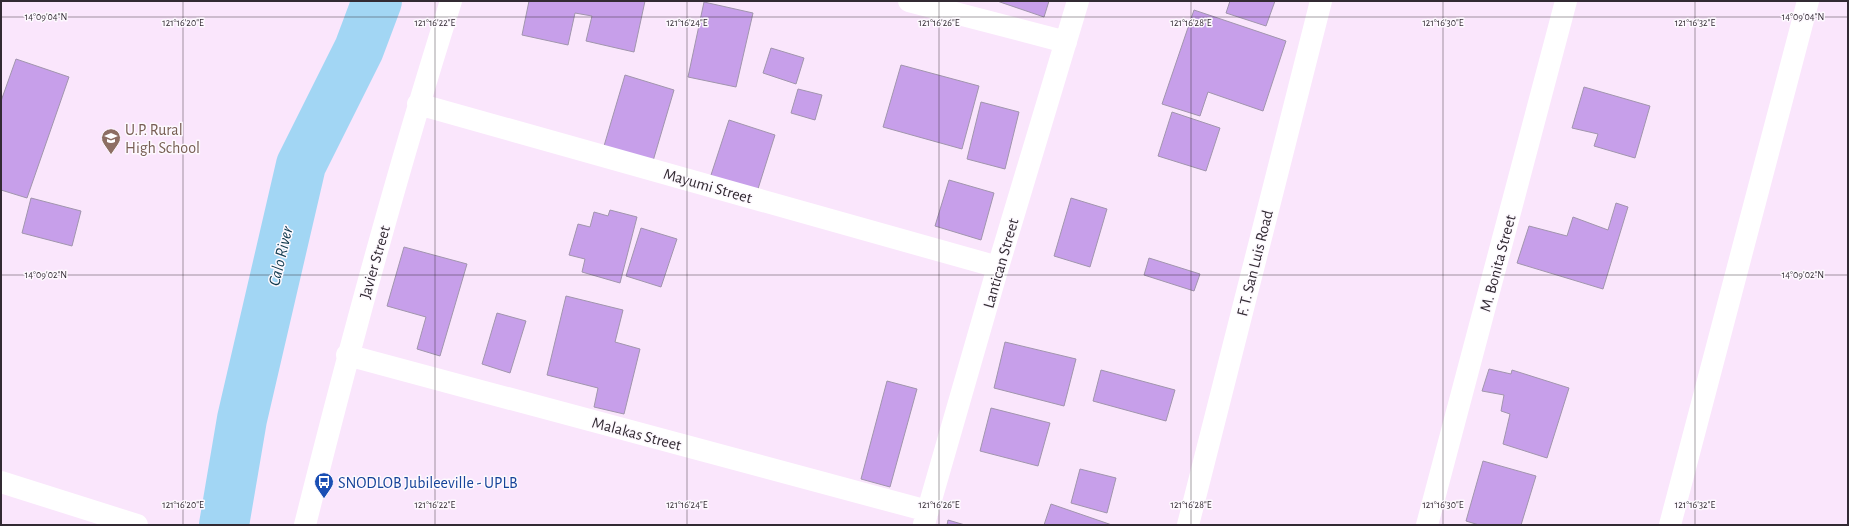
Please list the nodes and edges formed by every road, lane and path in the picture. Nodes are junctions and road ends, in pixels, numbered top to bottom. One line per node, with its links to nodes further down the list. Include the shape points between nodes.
1 (451, 1): 8 (street, Javier Street)
2 (909, 1): 7 (street)
3 (1078, 1): 7 (street, Lantican Street)
4 (1321, 1): 15 (street, F. T. San Luis Road)
5 (1566, 1): 16 (street, M. Bonita Street)
6 (1808, 1): 17 (street)
7 (1066, 42): 9 (street, Lantican Street)
8 (418, 104): 9 (street, Mayumi Street); 10 (street, Javier Street)
9 (998, 267): 12 (street, Lantican Street)
10 (347, 355): 12 (street, Malakas Street); 14 (street, Javier Street)
11 (1, 482): 13 (street)
12 (926, 518)
13 (137, 525)
14 (305, 525)
15 (1188, 525)
16 (1427, 525)
17 (1670, 525)

